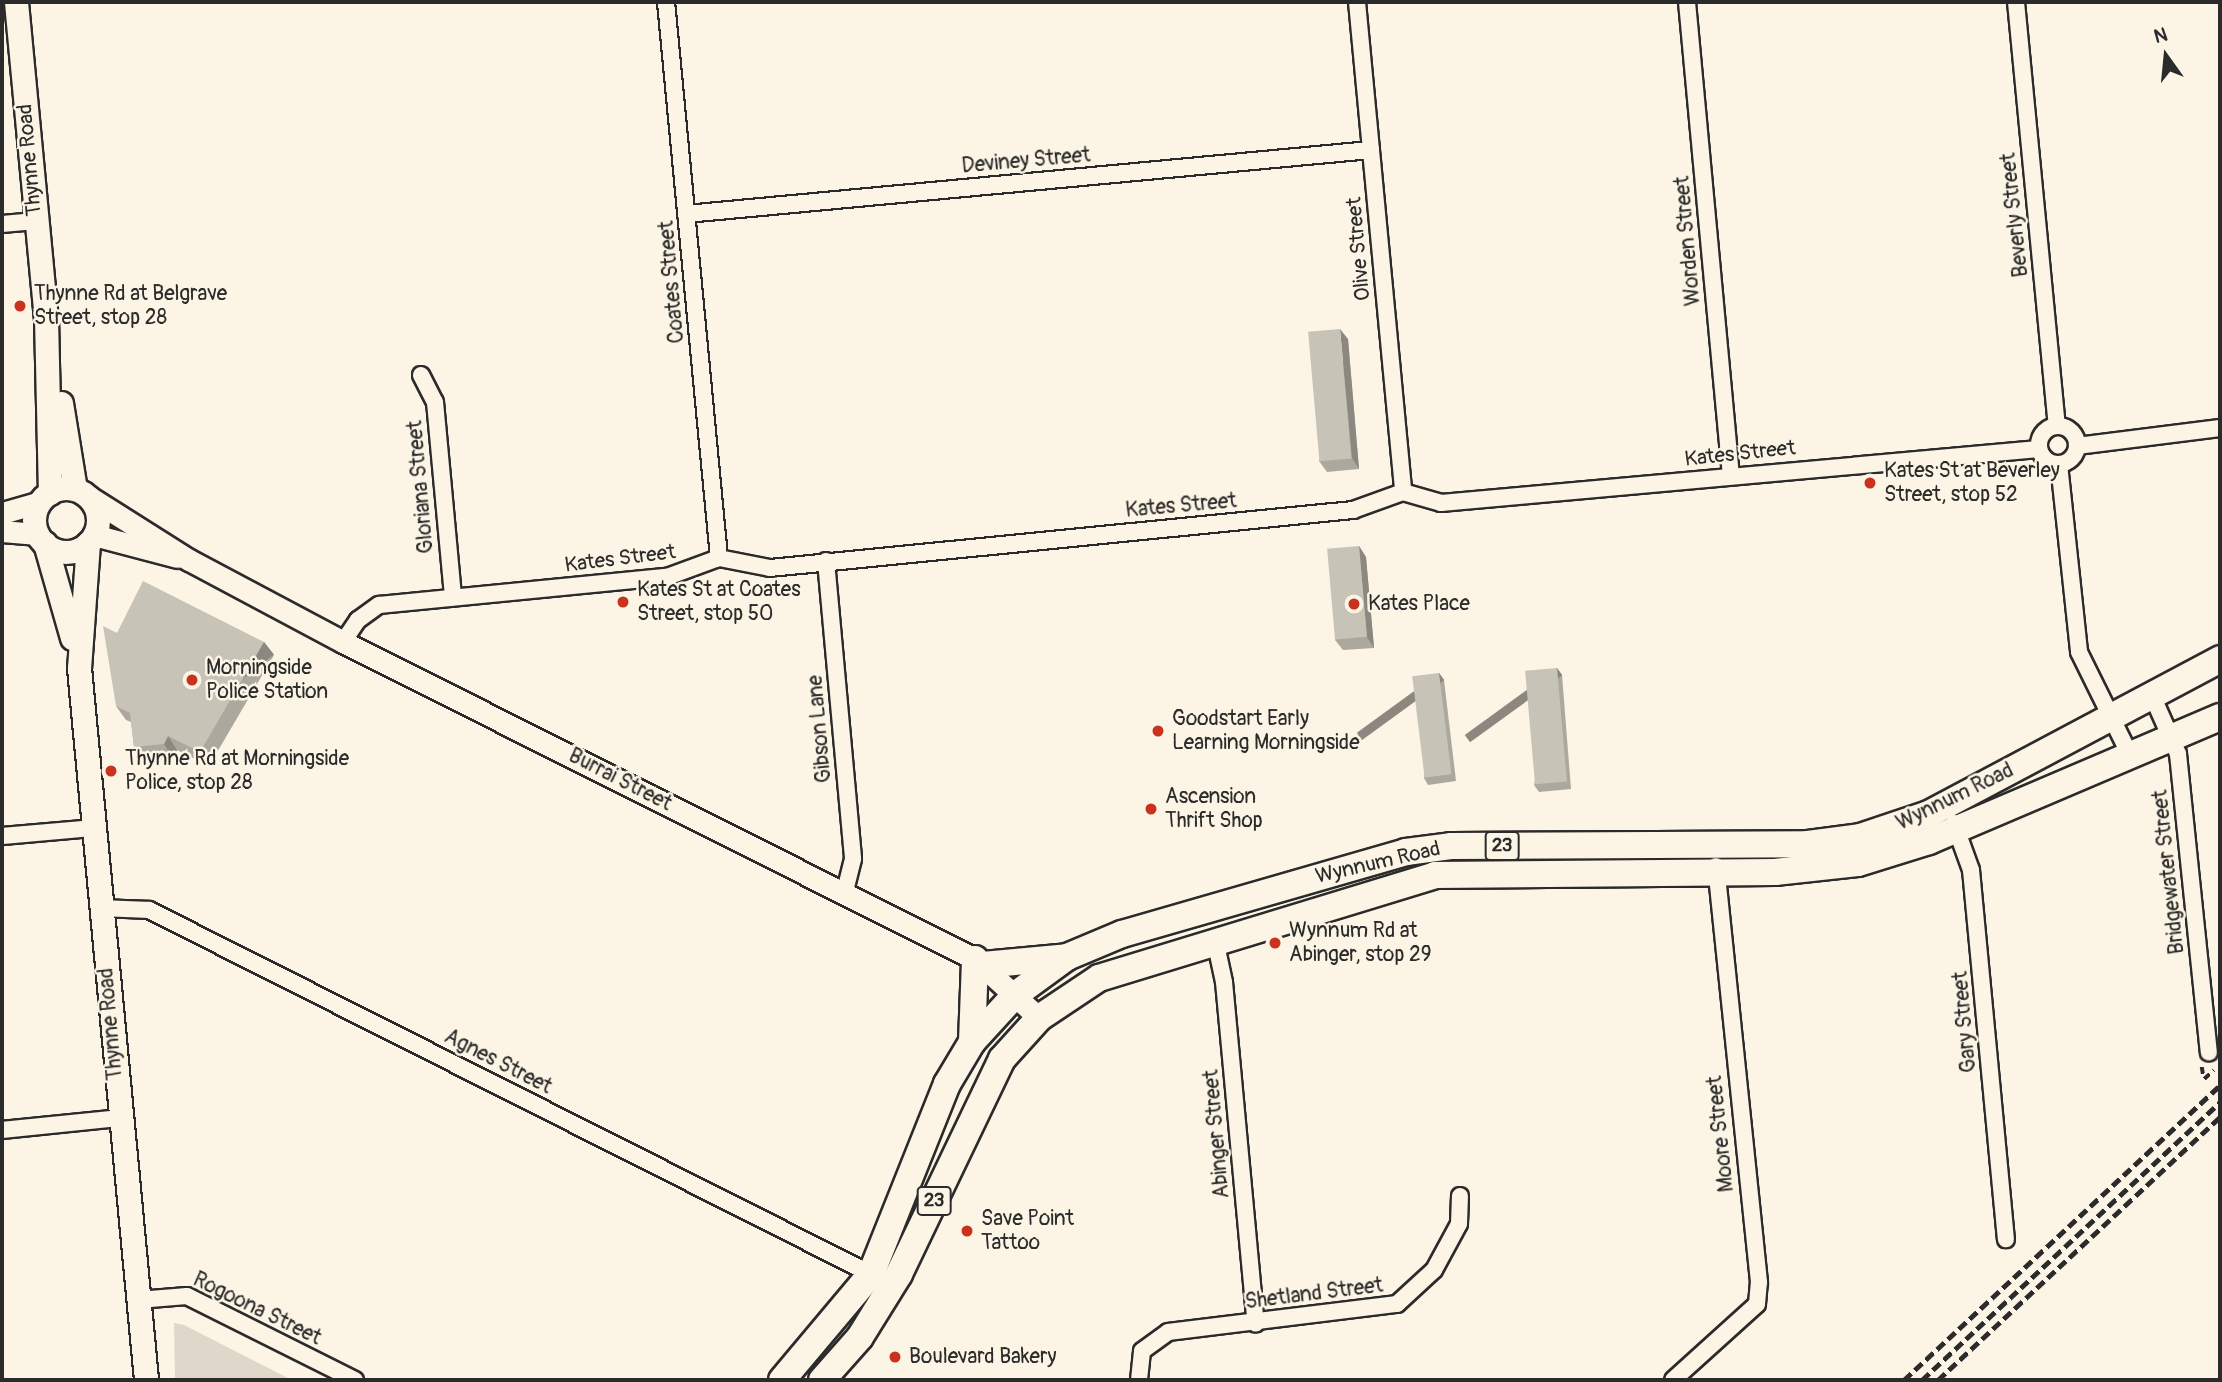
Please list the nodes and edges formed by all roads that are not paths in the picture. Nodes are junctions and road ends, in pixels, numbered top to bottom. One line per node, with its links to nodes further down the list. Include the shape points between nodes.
1 (16, 2): 8 (main road, Thynne Road)
2 (666, 2): 7 (street, Coates Street)
3 (1357, 2): 6 (street, Olive Street)
4 (1687, 2): 17 (street, Worden Street)
5 (2016, 2): 12 (street, Beverly Street)
6 (1371, 150): 7 (street, Deviney Street); 19 (street, Olive Street)
7 (686, 214): 25 (street, Coates Street)
8 (36, 221): 9 (street); 10 (main road, Thynne Road)
9 (2, 224)
10 (46, 318): 18 (main road, Thynne Road); 20 (main road, Thynne Road)
11 (422, 375): 28 (street, Gloriana Street, via 435,402)
12 (2057, 425): 14 (street, via 2069,429); 15 (street, via 2041,436)
13 (2220, 428): 14 (street)
14 (2077, 446): 16 (street)
15 (2039, 449): 16 (street); 17 (street, Kates Street)
16 (2059, 464): 33 (street, via 2079,652)
17 (1731, 476): 19 (street, Kates Street, via 1440,503)
18 (81, 492): 20 (main road); 24 (main road, via 97,514); 26 (street, Burrai Street)
19 (1403, 492): 27 (street, Kates Street, via 1353,510)
20 (45, 497): 21 (street); 23 (main road)
21 (2, 513)
22 (2, 531): 23 (street)
23 (41, 539): 24 (main road, via 62,551); 31 (main road, Thynne Road)
24 (91, 539): 26 (street, Burrai Street); 31 (main road, Thynne Road)
25 (719, 558): 27 (street, Kates Street, via 770,568); 28 (street, Kates Street, via 667,577)
26 (189, 560): 29 (street, Burrai Street)
27 (826, 561): 42 (street, Gibson Lane, via 853,859)
28 (453, 597): 29 (street, Kates Street, via 369,609)
29 (343, 642): 42 (street, Burrai Street)
30 (2220, 659): 32 (main road, Wynnum Road / 23)
31 (79, 668): 38 (main road, Thynne Road)
32 (2151, 693): 33 (main road, Wynnum Road / 23); 35 (street, Bridgewater Street)
33 (2109, 717): 36 (street); 37 (main road, Wynnum Road / 23)
34 (2220, 717): 35 (main road, Wynnum Road / 23)
35 (2171, 738): 36 (main road, Wynnum Road / 23); 50 (street, Bridgewater Street)
36 (2130, 755): 37 (main road, Wynnum Road / 23)
37 (1951, 817): 40 (main road, Wynnum Road / 23, via 1860,837); 41 (main road, Wynnum Road / 23, via 1858,863); 54 (street, Gary Street, via 1971,870)
38 (93, 828): 39 (street); 43 (main road, Thynne Road)
39 (2, 836)
40 (1716, 846): 41 (street, Moore Street); 45 (main road, Wynnum Road / 23, via 1451,846 1406,852 1122,934)
41 (1716, 872): 44 (main road, Wynnum Road / 23, via 1436,876); 65 (street, Moore Street, via 1759,1282 1757,1304)
42 (845, 892): 46 (street, Burrai Street)
43 (101, 908): 51 (main road, Thynne Road); 55 (street, Agnes Street, via 149,910)
44 (1214, 940): 48 (main road, Wynnum Road / 23, via 1099,978); 57 (street, Abinger Street, via 1224,982)
45 (1067, 957): 46 (main road); 47 (main road, Wynnum Road / 23)
46 (979, 962): 47 (street, Burrai Street); 49 (main road)
47 (1016, 995): 48 (street, Burrai Street); 49 (main road, Wynnum Road / 23)
48 (1039, 1018): 58 (main road, Wynnum Road / 23, via 987,1085 899,1274)
49 (972, 1042): 55 (main road, Wynnum Road / 23, via 947,1084)
50 (2215, 1058)
51 (120, 1118): 52 (street); 56 (main road, Thynne Road)
52 (2, 1130)
53 (1460, 1196): 57 (street, Shetland Street, via 1459,1224 1434,1270 1396,1304)
54 (2006, 1239)
55 (871, 1274): 61 (main road, Wynnum Road / 23)
56 (138, 1300): 59 (main road, Thynne Road); 60 (street, Rogoona Street, via 187,1296)
57 (1256, 1324): 64 (street, Shetland Street, via 1153,1338 1142,1351)
58 (843, 1357): 62 (main road, via 820,1360); 63 (main road, Wynnum Road / 23)
59 (146, 1380)
60 (355, 1380)
61 (782, 1380)
62 (801, 1380)
63 (822, 1380)
64 (1139, 1380)
65 (1673, 1380)

